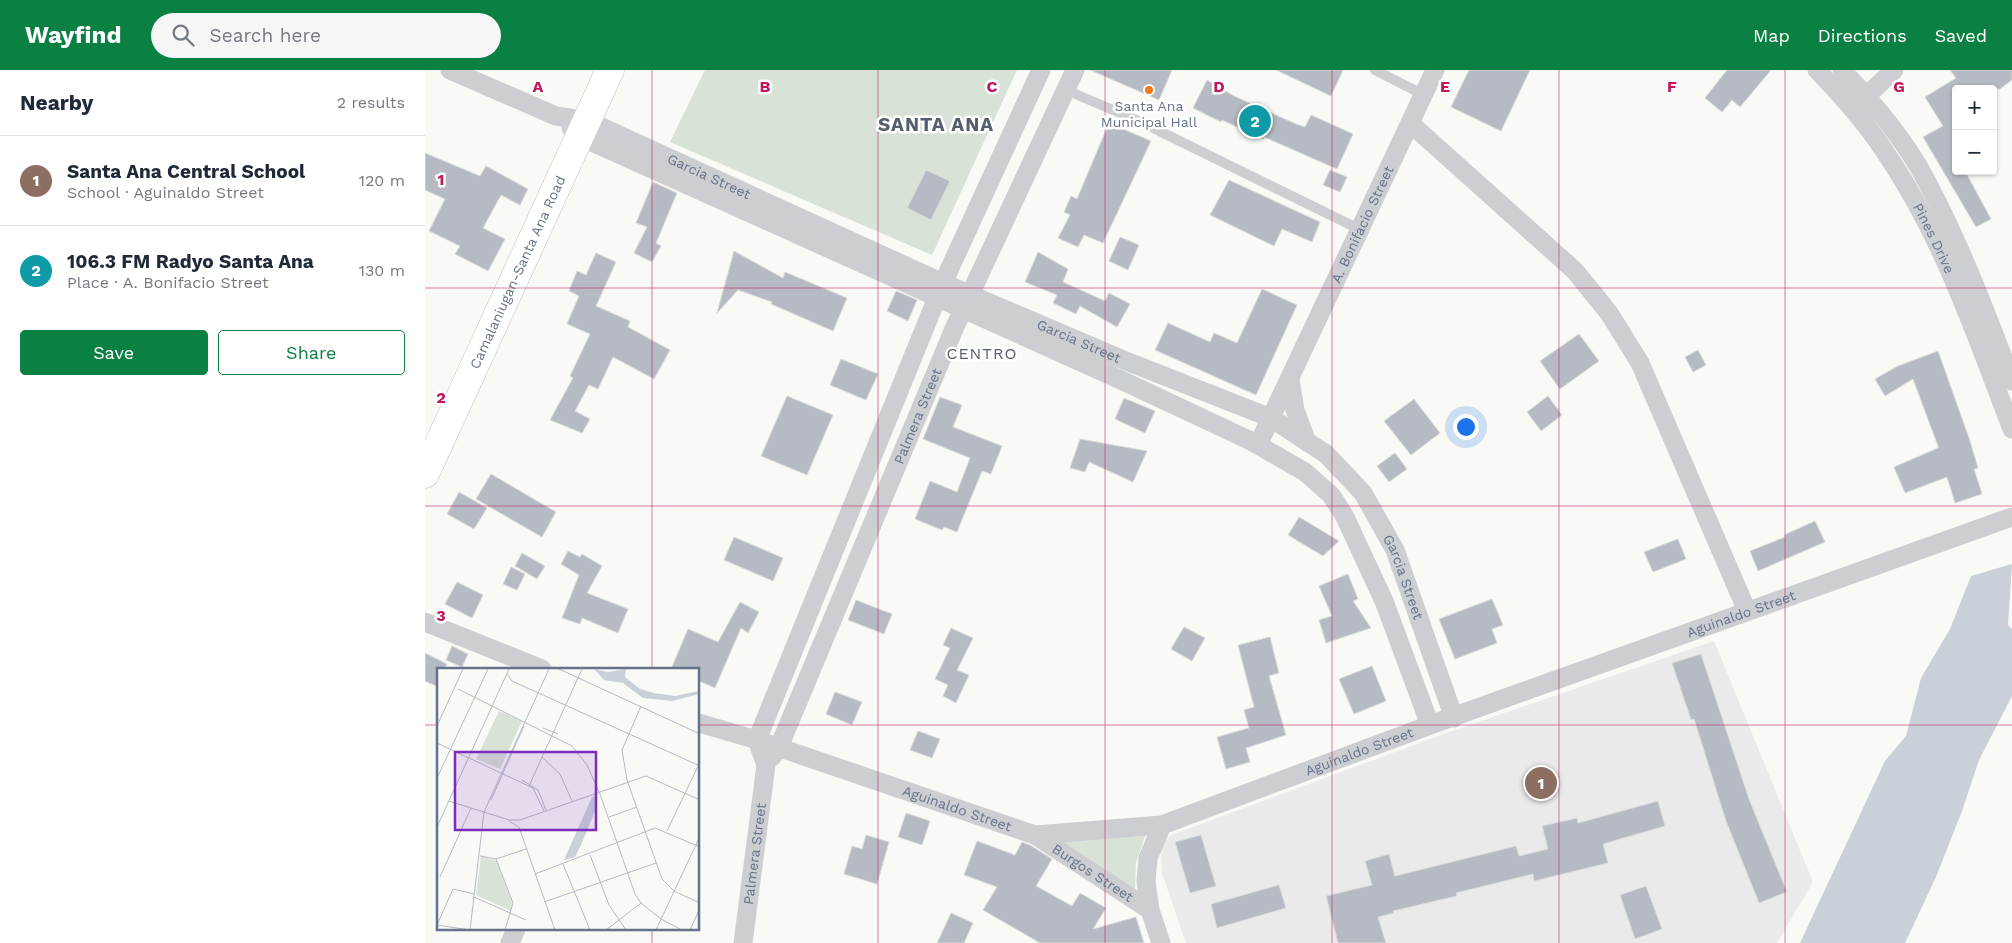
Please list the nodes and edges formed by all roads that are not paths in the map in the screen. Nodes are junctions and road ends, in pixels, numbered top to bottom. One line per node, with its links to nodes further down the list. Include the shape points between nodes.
1 (450, 70): 15 (street, Garcia Street)
2 (610, 70): 15 (main road, Camalaniugan-Santa Ana Road)
3 (1041, 70): 17 (street, Palmera Street)
4 (1075, 70): 10 (street, Palmera Street)
5 (1375, 70): 11 (lane)
6 (1435, 70): 11 (street, A. Bonifacio Street)
7 (1817, 70): 13 (street, Pines Drive)
8 (1842, 70): 12 (street, Pines Drive)
9 (1893, 70): 12 (street)
10 (1066, 90): 16 (lane, via 1141,122); 18 (street, Palmera Street)
11 (1424, 95): 14 (street, A. Bonifacio Street)
12 (1866, 95): 13 (street); 20 (street, Pines Drive, via 1927,180 1975,283)
13 (1853, 109): 22 (street, Pines Drive, via 1883,149 1919,208 1944,258)
14 (1411, 124): 16 (street, A. Bonifacio Street); 27 (street, via 1575,272 1609,313 1640,363)
15 (584, 128): 17 (street, Garcia Street); 25 (main road, Camalaniugan-Santa Ana Road)
16 (1361, 230): 19 (street, A. Bonifacio Street)
17 (940, 290): 18 (street, Garcia Street); 33 (street, Palmera Street)
18 (968, 302): 21 (street, Garcia Street); 24 (street, Garcia Street); 34 (street, Palmera Street)
19 (1290, 379): 21 (street, A. Bonifacio Street); 23 (street, via 1295,410)
20 (2012, 381)
21 (1271, 418): 23 (street, Garcia Street); 24 (street, A. Bonifacio Street)
22 (2012, 428)
23 (1307, 442): 30 (street, Garcia Street, via 1326,454 1363,493 1395,550)
24 (1258, 445): 32 (street, Garcia Street, via 1305,472 1331,495 1344,515 1384,601)
25 (425, 474)
26 (2012, 517): 27 (street, Aguinaldo Street)
27 (1747, 611): 30 (street, Aguinaldo Street)
28 (426, 621): 29 (street)
29 (540, 668)
30 (1455, 718): 32 (street, Aguinaldo Street)
31 (700, 723): 33 (street, Aguinaldo Street)
32 (1429, 725): 36 (street, Aguinaldo Street)
33 (757, 740): 34 (street, Aguinaldo Street); 35 (street, Palmera Street)
34 (779, 747): 35 (street, Palmera Street); 37 (street, Aguinaldo Street)
35 (766, 765): 41 (street, Palmera Street)
36 (1162, 825): 37 (street, Aguinaldo Street); 38 (street, Burgos Street, via 1148,858 1146,881)
37 (1035, 835): 38 (street, Burgos Street)
38 (1150, 910): 42 (street, Burgos Street)
39 (515, 930): 40 (street)
40 (510, 943)
41 (743, 943)
42 (1161, 943)

